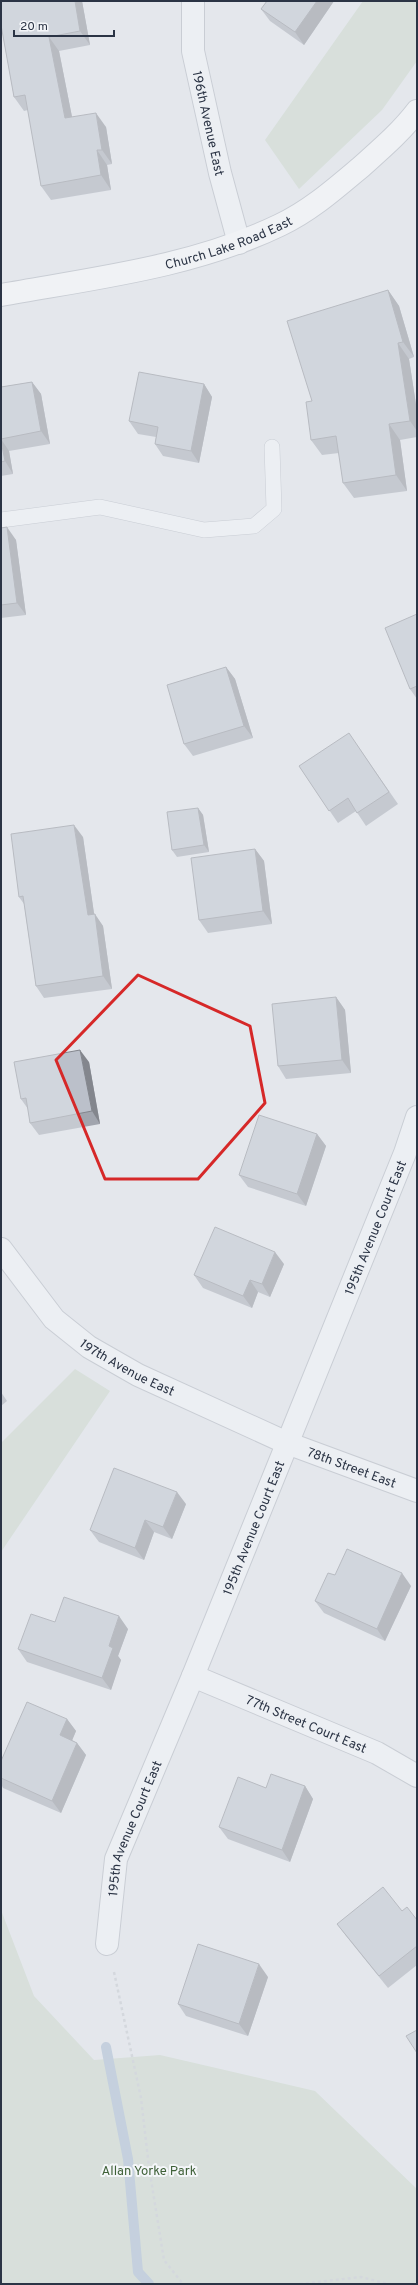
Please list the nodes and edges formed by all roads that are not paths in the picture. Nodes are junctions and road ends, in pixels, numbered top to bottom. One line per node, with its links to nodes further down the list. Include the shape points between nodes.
1 (193, 1): 3 (street, 196th Avenue East, via 193,50 220,173)
2 (417, 111): 3 (street, Church Lake Road East, via 379,151 338,187 281,225)
3 (239, 243): 4 (street, Church Lake Road East, via 197,256 122,273)
4 (1, 295)
5 (272, 447): 6 (lane, via 274,509 254,526 204,530 100,507)
6 (1, 520)
7 (417, 1117): 9 (street, 195th Avenue Court East)
8 (1, 1249): 9 (street, 197th Avenue East, via 54,1319 89,1347 138,1376)
9 (287, 1443): 10 (street, 78th Street East); 11 (street, 195th Avenue Court East)
10 (417, 1491)
11 (193, 1676): 12 (street, 77th Street Court East, via 377,1753); 13 (street, 195th Avenue Court East, via 116,1858)
12 (417, 1776)
13 (107, 1944)

